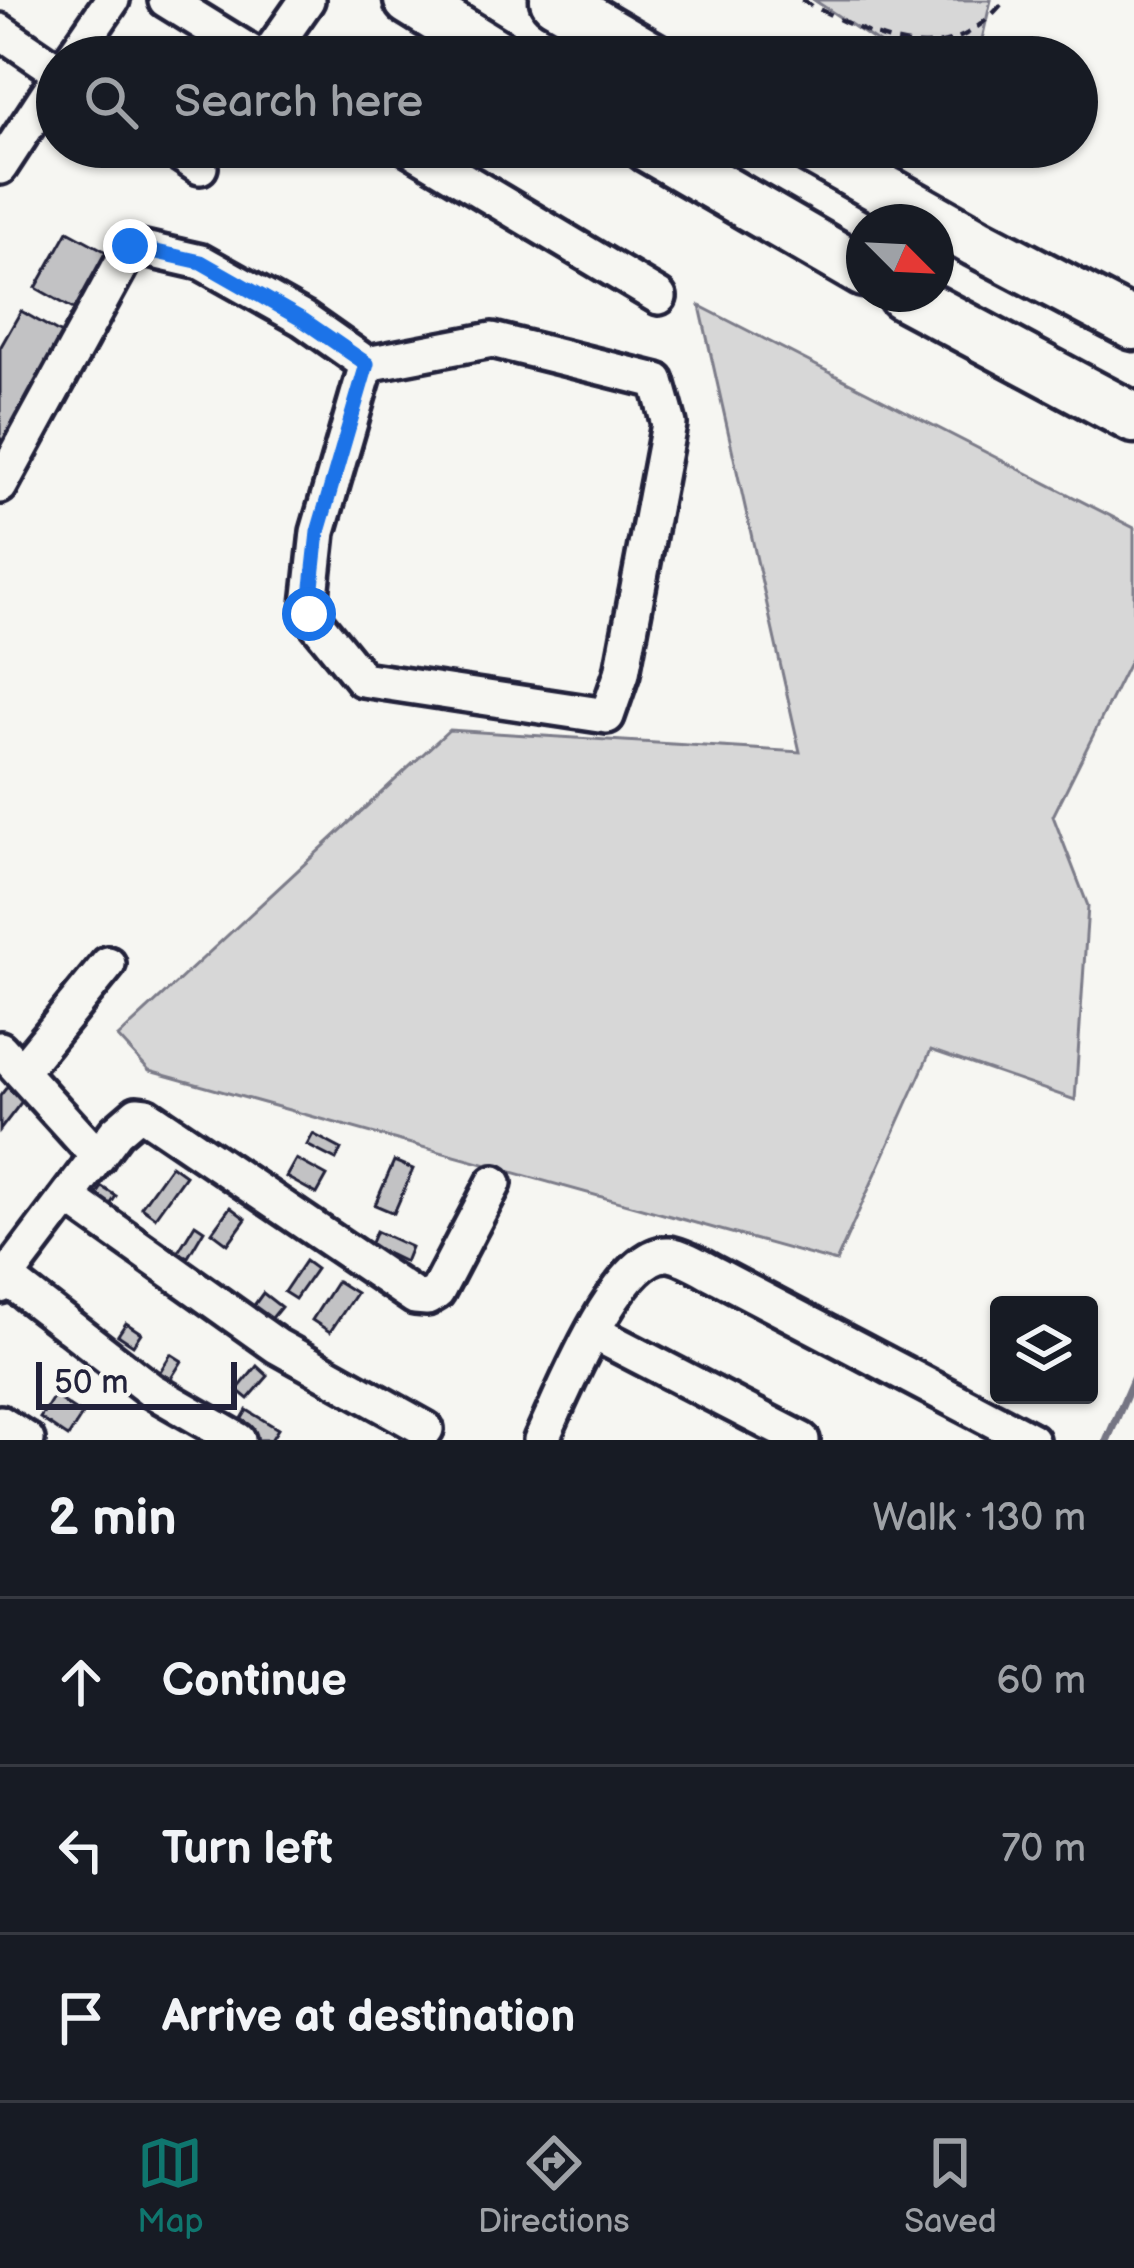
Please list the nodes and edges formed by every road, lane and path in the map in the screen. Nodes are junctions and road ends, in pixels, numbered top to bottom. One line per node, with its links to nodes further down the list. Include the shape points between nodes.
1 (112, 0): 9 (street)
2 (166, 0): 10 (street)
3 (307, 0): 11 (street)
4 (409, 0): 12 (highway)
5 (555, 0): 13 (highway)
6 (800, 0): 14 (path)
7 (1005, 0): 15 (path, via 987,22)
8 (0, 31): 16 (street)
9 (87, 36)
10 (224, 36)
11 (282, 36)
12 (468, 36)
13 (616, 36)
14 (874, 36)
15 (956, 36)
16 (36, 56)
17 (36, 112): 18 (street)
18 (0, 166)
19 (443, 168): 23 (street)
20 (684, 168): 22 (highway)
21 (845, 168): 25 (highway)
22 (846, 262)
23 (659, 297)
24 (936, 312): 27 (highway)
25 (1134, 325)
26 (367, 364): 26 (street, via 318,532 309,614 362,680 608,716 669,424 657,381 492,340); 28 (street, via 201,262 130,246)
27 (1134, 418)
28 (0, 486)
29 (108, 964): 30 (street)
30 (10, 1060): 31 (street)
31 (98, 1156): 32 (street, via 127,1121 146,1115 427,1298); 33 (street)
32 (494, 1183)
33 (69, 1198): 34 (street); 37 (street, via 278,1346)
34 (2, 1279): 39 (street, via 151,1390)
35 (593, 1332): 40 (street); 41 (street); 42 (street, via 625,1277 643,1260 669,1254)
36 (0, 1423): 38 (street)
37 (426, 1429)
38 (27, 1440)
39 (238, 1440)
40 (541, 1440)
41 (802, 1440)
42 (1031, 1440)

